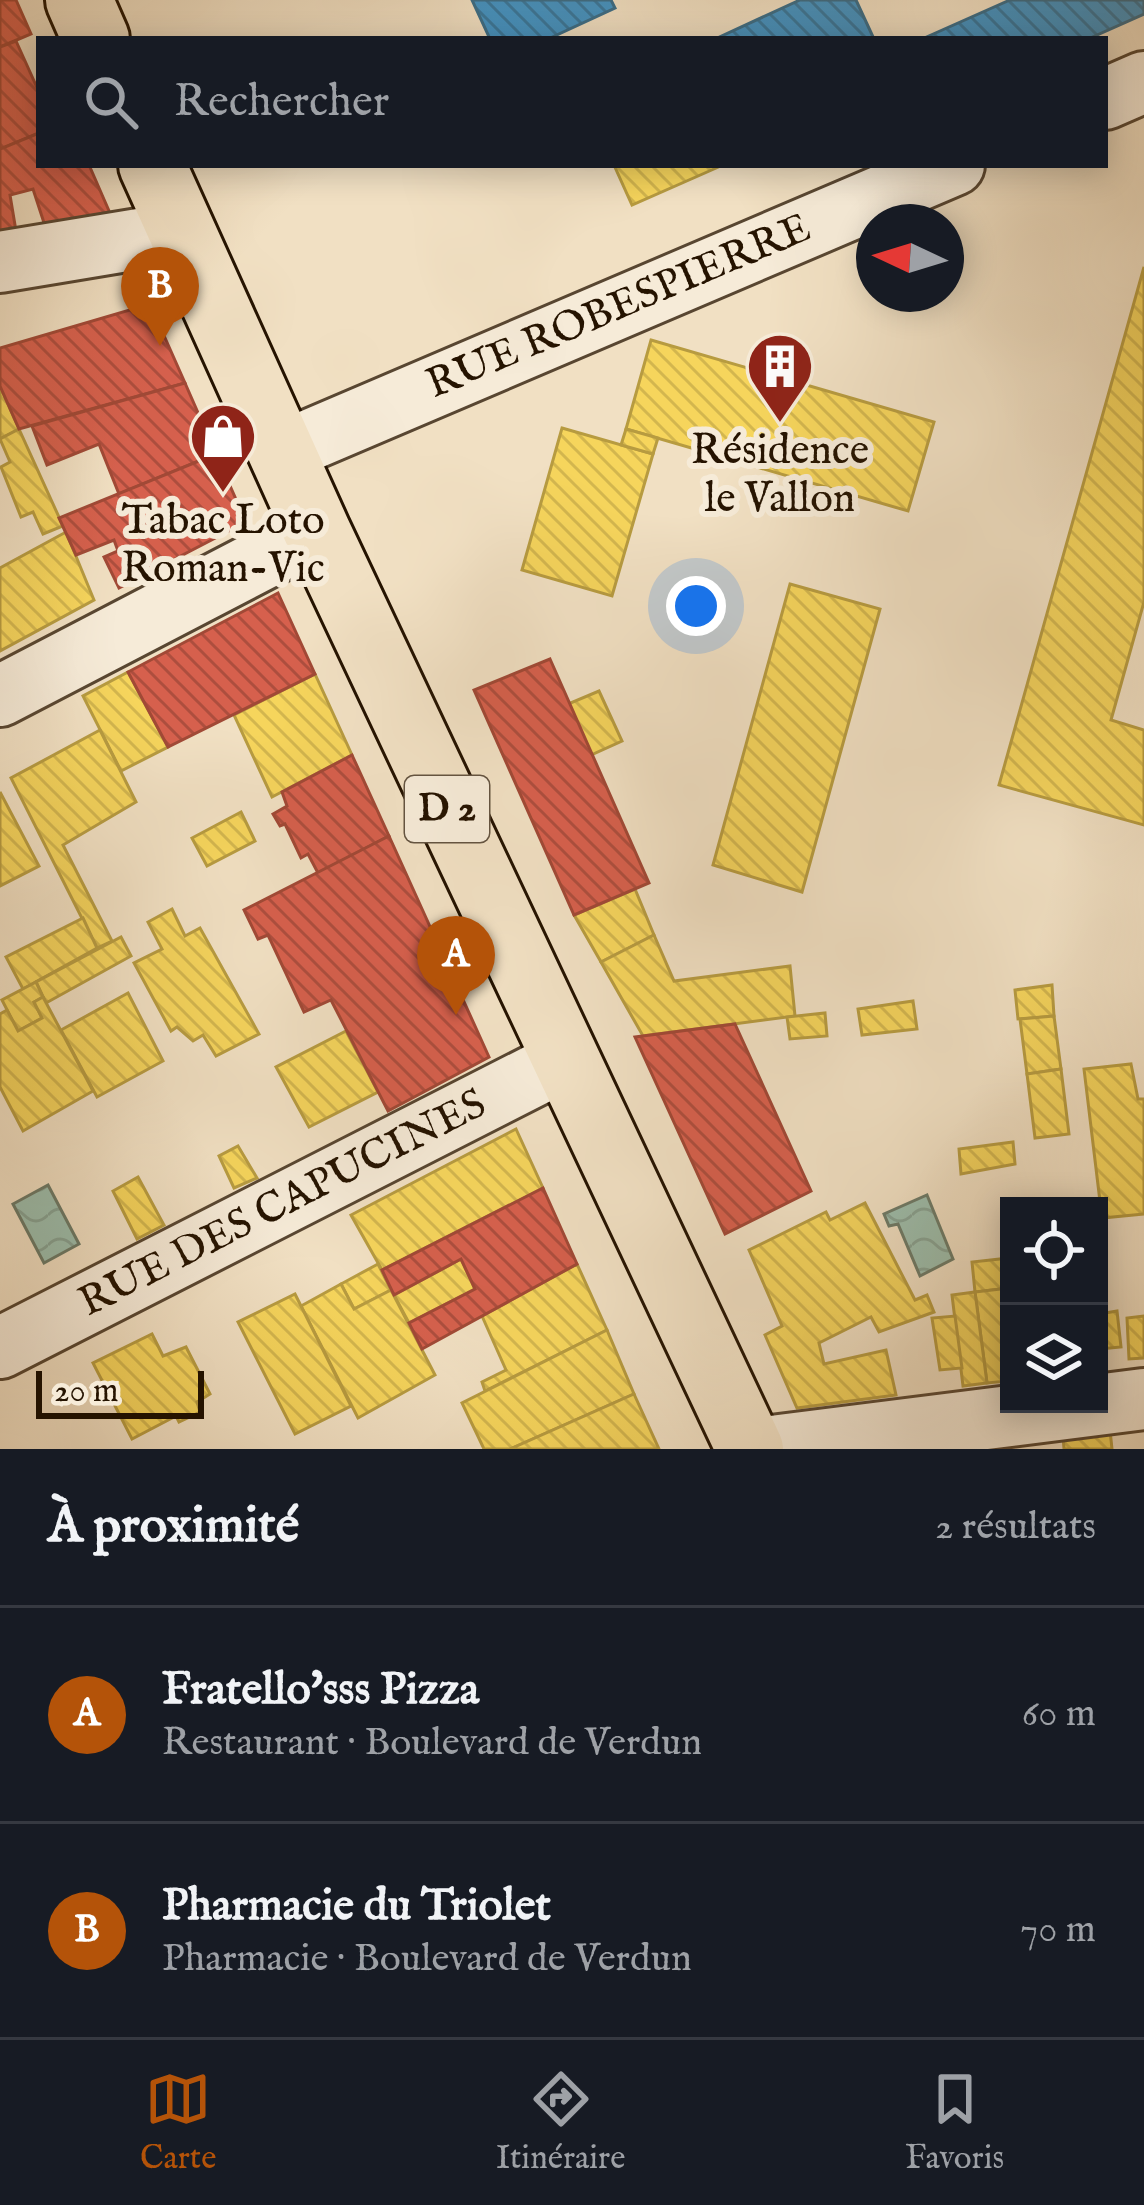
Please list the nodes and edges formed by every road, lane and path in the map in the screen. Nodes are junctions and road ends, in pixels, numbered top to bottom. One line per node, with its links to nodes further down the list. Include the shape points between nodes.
1 (79, 0): 2 (main road)
2 (95, 36)
3 (1144, 82): 4 (street)
4 (1108, 98)
5 (153, 168): 7 (main road, D 2)
6 (947, 168): 9 (street, RUE ROBESPIERRE)
7 (182, 232): 8 (street); 9 (main road, D 2)
8 (0, 262)
9 (284, 451): 10 (main road, D 2)
10 (317, 531): 11 (street); 12 (main road, D 2)
11 (0, 696)
12 (565, 1060): 13 (street, RUE DES CAPUCINES); 15 (main road, D 2)
13 (0, 1348)
14 (1144, 1399): 15 (street)
15 (750, 1449)

